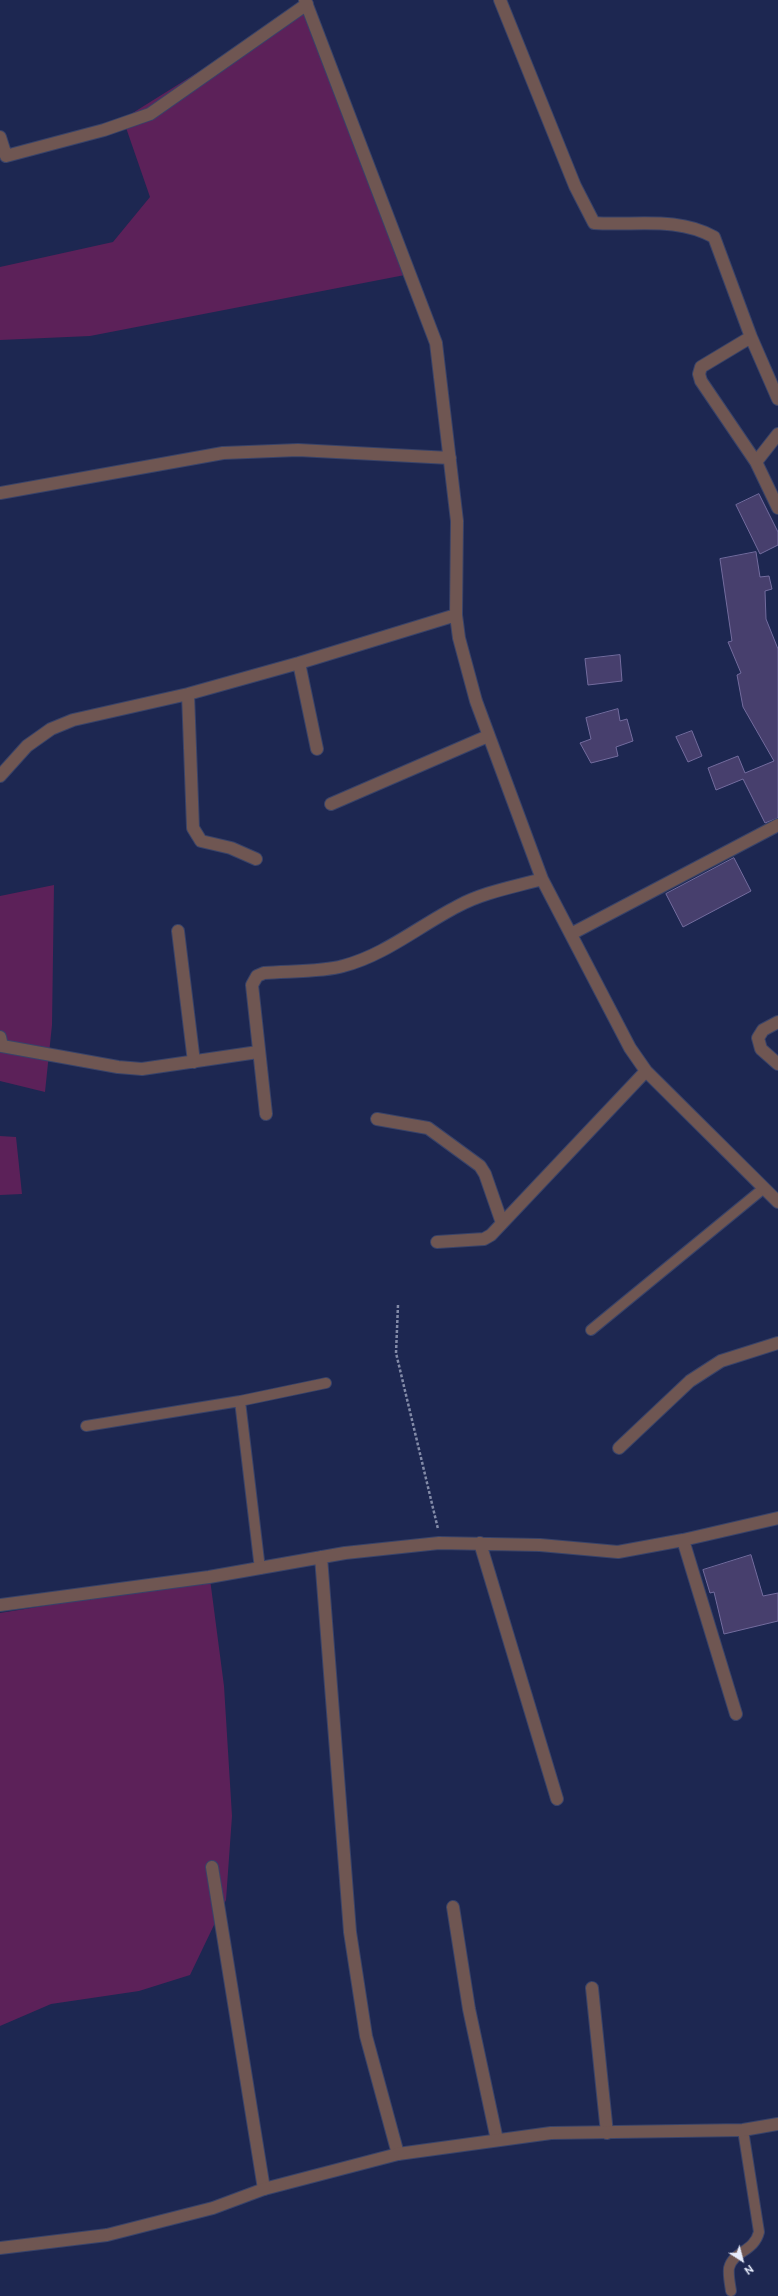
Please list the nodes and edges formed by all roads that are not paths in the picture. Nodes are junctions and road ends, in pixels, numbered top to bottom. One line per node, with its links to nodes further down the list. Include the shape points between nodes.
1 (500, 0): 4 (street, via 575,186 594,223 671,223 687,225 714,237)
2 (306, 2): 3 (street, via 150,114 104,130 6,156); 7 (street, via 436,343)
3 (0, 137)
4 (751, 337): 5 (street); 8 (street, via 701,367 699,374 701,381)
5 (778, 399)
6 (778, 434): 8 (street)
7 (450, 458): 9 (street, via 298,450 223,453); 11 (street, via 457,521)
8 (756, 462): 10 (street)
9 (0, 492)
10 (778, 508)
11 (456, 615): 12 (street); 14 (street, via 459,638)
12 (299, 663): 13 (street); 15 (street)
13 (188, 694): 16 (street, via 73,720 51,729 27,746); 19 (street, via 196,836 201,841 231,848)
14 (488, 736): 17 (street); 20 (street)
15 (317, 749)
16 (0, 776)
17 (331, 804)
18 (778, 825): 22 (street)
19 (256, 859)
20 (542, 879): 22 (street); 25 (street, via 479,896 382,951 341,967 264,973 257,976 252,985)
21 (178, 931): 26 (street)
22 (571, 934): 28 (street, via 630,1048)
23 (778, 1022): 27 (street, via 763,1030 758,1038 761,1049)
24 (0, 1037): 26 (street, via 2,1046 118,1067 142,1069)
25 (258, 1052): 26 (street); 29 (street)
26 (194, 1062)
27 (778, 1064)
28 (646, 1071): 31 (street); 33 (street)
29 (266, 1114)
30 (377, 1119): 33 (street, via 428,1128 480,1166)
31 (764, 1188): 32 (street); 35 (lane)
32 (778, 1202)
33 (502, 1223): 34 (street, via 484,1239)
34 (437, 1242)
35 (591, 1330)
36 (778, 1343): 40 (street, via 721,1361 690,1380)
37 (326, 1383): 38 (lane)
38 (240, 1401): 39 (lane); 45 (lane)
39 (86, 1426)
40 (619, 1448)
41 (778, 1518): 42 (street)
42 (683, 1540): 43 (street, via 618,1552); 47 (street)
43 (480, 1543): 44 (street, via 439,1543); 48 (street)
44 (321, 1557): 45 (street); 56 (street, via 350,1932 366,2036)
45 (260, 1569): 46 (street)
46 (0, 1605)
47 (736, 1714)
48 (557, 1799)
49 (212, 1867): 57 (street)
50 (453, 1906): 55 (street, via 469,2009)
51 (592, 1988): 54 (street)
52 (778, 2124): 53 (street)
53 (743, 2130): 54 (street); 59 (lane, via 759,2232 757,2241 731,2262 728,2270)
54 (607, 2133): 55 (street, via 551,2133)
55 (497, 2140): 56 (street)
56 (398, 2154): 57 (street)
57 (264, 2189): 58 (street, via 213,2208 107,2235)
58 (0, 2248)
59 (731, 2291)

